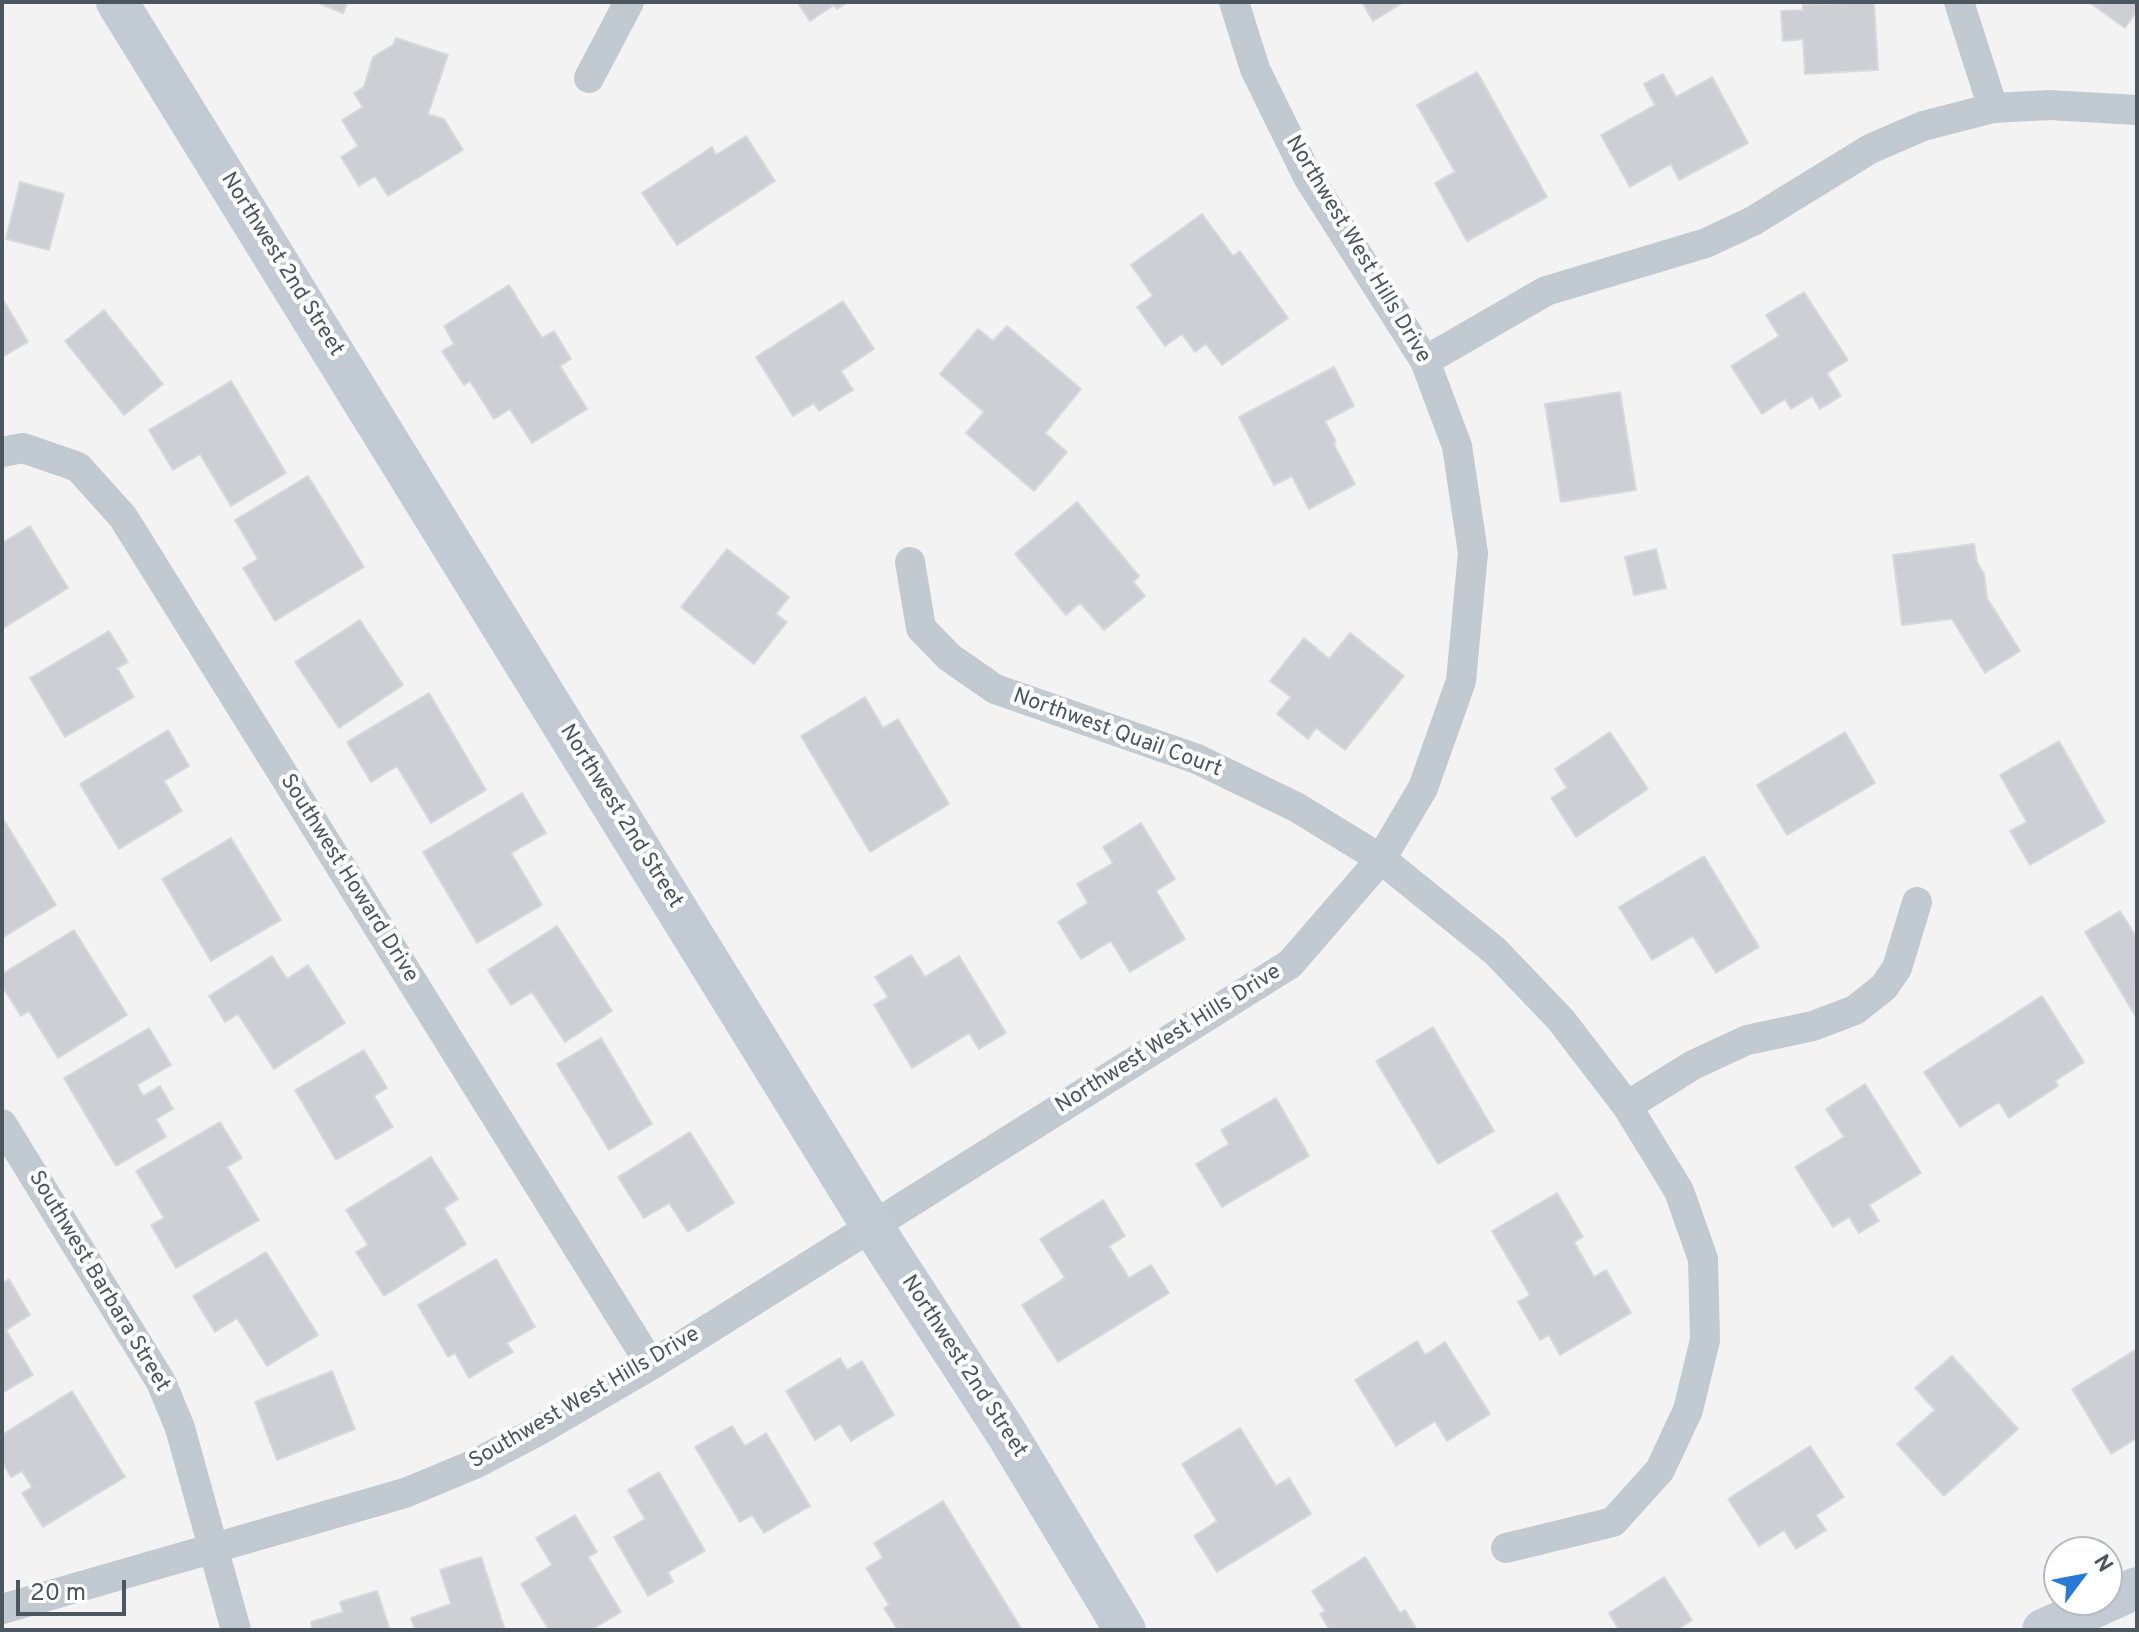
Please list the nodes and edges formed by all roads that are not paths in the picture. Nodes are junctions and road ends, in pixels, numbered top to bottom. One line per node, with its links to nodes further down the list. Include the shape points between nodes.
1 (117, 2): 15 (street, Northwest 2nd Street)
2 (629, 2): 5 (street)
3 (1234, 2): 8 (street, Northwest West Hills Drive, via 1255,69 1308,177)
4 (1959, 2): 6 (street)
5 (589, 78)
6 (1993, 108): 7 (street); 8 (street, via 1923,126 1870,149 1753,221 1706,243 1546,291)
7 (2137, 110)
8 (1425, 361): 11 (street, Northwest West Hills Drive, via 1457,446 1473,553 1461,681 1423,788)
9 (2, 452): 16 (street, Southwest Howard Drive, via 23,448 78,467 123,517)
10 (910, 562): 11 (street, Northwest Quail Court, via 921,628 949,657 995,689 1197,759 1296,807)
11 (1381, 859): 13 (street, Northwest Quail Court, via 1495,951 1561,1020); 15 (street, Northwest West Hills Drive, via 1290,964)
12 (1917, 902): 13 (street, via 1897,968 1884,987 1855,1010 1813,1026 1747,1040 1693,1065)
13 (1627, 1106): 17 (street, Northwest Quail Court, via 1679,1191 1703,1259 1705,1340 1688,1410 1660,1470 1613,1522)
14 (2, 1124): 18 (street, Southwest Barbara Street, via 161,1382 180,1428)
15 (872, 1226): 16 (street, Southwest West Hills Drive); 22 (street, Northwest 2nd Street, via 1007,1434)
16 (651, 1365): 18 (street, Southwest West Hills Drive, via 475,1464 405,1493)
17 (1506, 1548)
18 (214, 1549): 20 (street, Southwest West Hills Drive); 21 (street, Southwest Barbara Street)
19 (2135, 1593): 23 (street); 24 (street)
20 (2, 1609)
21 (236, 1630)
22 (1125, 1630)
23 (2043, 1630)
24 (2101, 1630)

